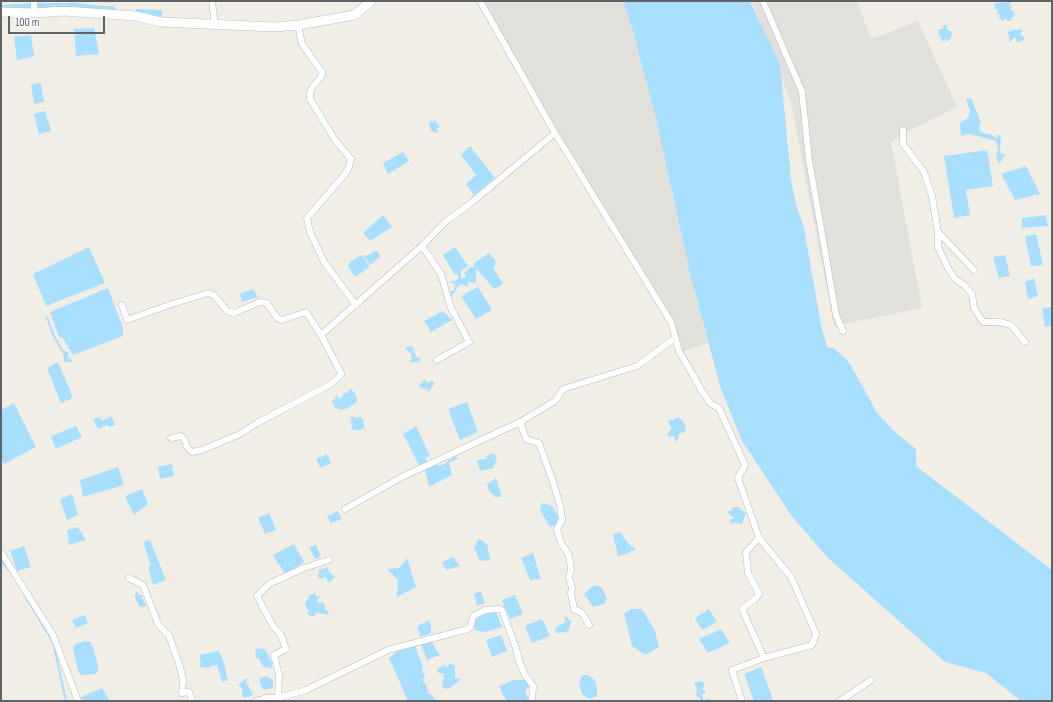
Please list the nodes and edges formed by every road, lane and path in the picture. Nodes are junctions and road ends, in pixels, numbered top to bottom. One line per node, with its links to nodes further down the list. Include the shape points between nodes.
1 (34, 1): 7 (street)
2 (212, 1): 8 (street)
3 (371, 1): 9 (main road, via 355,14)
4 (480, 1): 11 (street)
5 (763, 1): 17 (street, via 802,92 811,168 836,315)
6 (1, 12): 7 (main road)
7 (34, 13): 8 (main road, via 136,16 161,22)
8 (215, 25): 9 (main road)
9 (298, 25): 15 (street, via 302,44 322,72 322,77 310,92 310,99 335,140 351,159 350,167 345,174 307,218 310,232 324,262)
10 (903, 130): 12 (street, via 903,144 924,172 932,196)
11 (555, 133): 13 (street, via 446,222); 19 (street, via 671,322)
12 (938, 232): 14 (street); 20 (street, via 938,247 947,266 955,279 972,294 974,308 983,322 1011,325)
13 (422, 246): 15 (street); 21 (street, via 441,274 451,308 469,342)
14 (974, 270)
15 (356, 305): 18 (street)
16 (122, 306): 18 (street, via 127,320 208,293 214,295 227,311 234,313 260,302 266,303 277,318 282,320 306,312)
17 (843, 332)
18 (321, 335): 23 (street, via 341,373 331,384 240,434 202,450 192,452 181,436)
19 (675, 338): 22 (street, via 637,366 563,389 555,401); 25 (street, via 679,352 694,378 711,404 719,408 745,465 738,478)
20 (1025, 342)
21 (437, 360)
22 (520, 422): 24 (street, via 402,477); 29 (street, via 526,439 539,443 553,482 562,520 557,529 561,543 569,555 569,577 574,609 582,613)
23 (171, 438)
24 (345, 509)
25 (759, 538): 30 (street, via 746,552 748,573 759,594 742,609); 30 (street, via 791,577 816,634 812,645)
26 (1, 552): 34 (street, via 53,635)
27 (329, 560): 32 (street, via 269,584 257,596 273,626 281,635 286,649 274,655 279,675)
28 (129, 578): 35 (street, via 143,585 158,624 169,636 180,667 182,692 189,692)
29 (589, 625)
30 (764, 658): 38 (street, via 732,670)
31 (871, 680): 39 (street)
32 (278, 698): 33 (street); 37 (street, via 306,690 388,650 468,629 473,616 485,610 499,608 502,610 525,675 533,686)
33 (267, 699): 36 (street)
34 (78, 701)
35 (192, 701)
36 (256, 701)
37 (532, 701)
38 (742, 701)
39 (840, 701)

